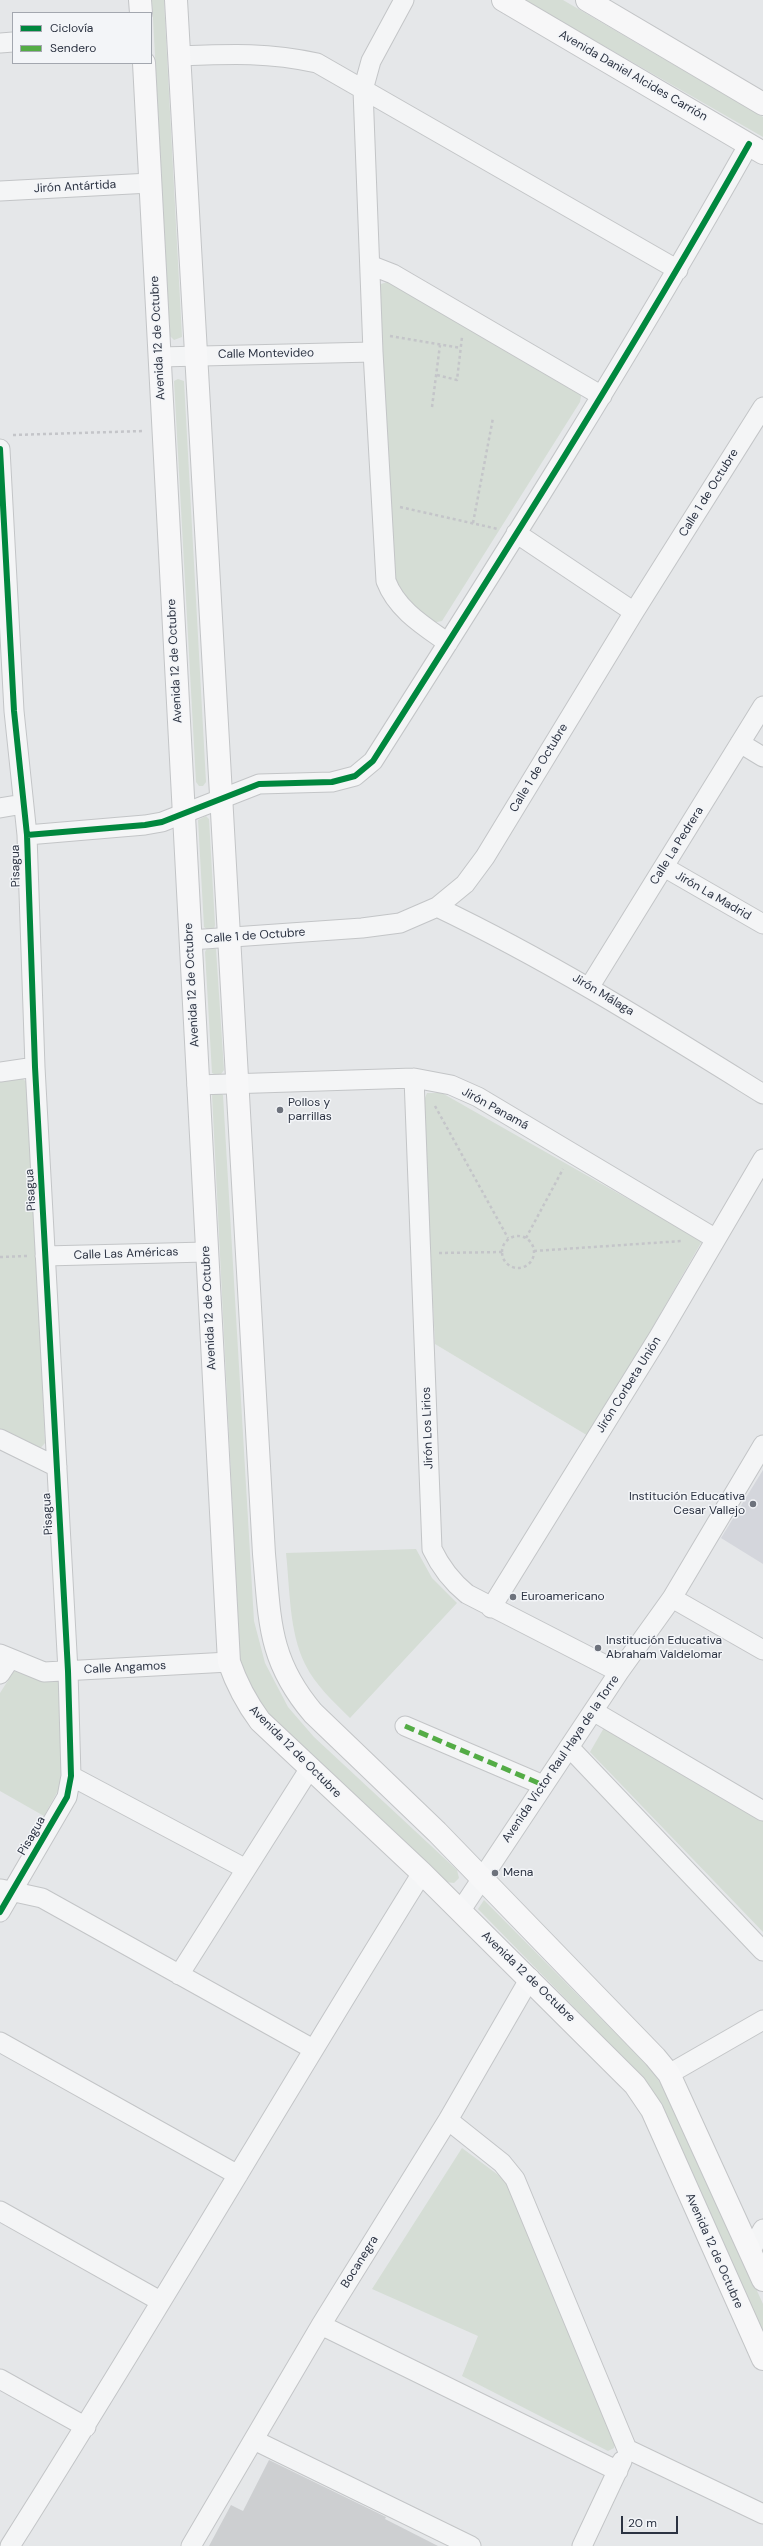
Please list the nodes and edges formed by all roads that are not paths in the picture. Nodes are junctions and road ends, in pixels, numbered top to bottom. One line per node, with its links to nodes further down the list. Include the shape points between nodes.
1 (140, 0): 6 (main road)
2 (176, 0): 9 (main road)
3 (404, 0): 11 (street, via 371,61)
4 (503, 0): 13 (main road, Avenida Daniel Alcides Carrión)
5 (587, 0): 12 (main road)
6 (141, 12)
7 (12, 42): 8 (street)
8 (0, 43)
9 (179, 56): 11 (street, via 258,53 288,56 317,63); 19 (main road)
10 (144, 64): 14 (main road, Avenida 12 de Octubre)
11 (363, 90): 16 (street); 17 (street)
12 (763, 104)
13 (756, 148): 17 (street)
14 (150, 182): 15 (street, Jirón Antártida); 20 (main road, Avenida 12 de Octubre)
15 (0, 191)
16 (370, 265): 18 (street); 21 (street, via 393,274)
17 (678, 270): 21 (street)
18 (372, 343): 19 (street, Calle Montevideo); 26 (street, via 386,581 391,595 413,619)
19 (196, 356): 20 (street, Calle Montevideo); 31 (main road)
20 (159, 357): 34 (main road, Avenida 12 de Octubre)
21 (602, 396): 24 (street)
22 (763, 407): 25 (street, Calle 1 de Octubre)
23 (4, 442): 28 (street, Pisagua)
24 (516, 533): 25 (street); 26 (street)
25 (634, 612): 37 (street, Calle 1 de Octubre, via 485,857 465,884)
26 (448, 643): 31 (street, via 373,761 355,776 332,782 260,784)
27 (763, 706): 29 (street, Calle La Pedrera)
28 (4, 710): 32 (street, Pisagua)
29 (740, 743): 30 (street); 36 (street, Calle La Pedrera)
30 (763, 757)
31 (221, 798): 34 (street); 39 (main road)
32 (23, 804): 33 (street); 35 (street, Pisagua)
33 (0, 808)
34 (183, 812): 35 (street, via 162,822 145,825); 40 (main road, Avenida 12 de Octubre)
35 (26, 835): 42 (street, Pisagua)
36 (664, 867): 38 (street, Jirón La Madrid); 41 (street, Calle La Pedrera)
37 (437, 906): 39 (street, Calle 1 de Octubre, via 400,923); 41 (street, Jirón Málaga, via 505,939)
38 (763, 924)
39 (229, 938): 40 (street, Calle 1 de Octubre); 45 (main road)
40 (190, 940): 46 (main road, Avenida 12 de Octubre)
41 (590, 986): 47 (street, Jirón Málaga)
42 (35, 1067): 43 (street); 51 (street, Pisagua)
43 (0, 1072)
44 (417, 1079): 45 (street, Jirón Panamá); 49 (street, Jirón Panamá, via 451,1085 478,1097); 56 (street, Jirón Los Lirios, via 432,1549 440,1568 453,1583)
45 (238, 1084): 46 (street, Jirón Panamá); 71 (main road, via 264,1554 270,1622 278,1659 294,1690 313,1713)
46 (197, 1085): 50 (main road, Avenida 12 de Octubre)
47 (763, 1094)
48 (763, 1159): 49 (street, Jirón Corbeta Unión)
49 (716, 1239): 56 (street, Jirón Corbeta Unión, via 658,1338)
50 (206, 1252): 51 (street, Calle Las Américas); 58 (main road, Avenida 12 de Octubre)
51 (45, 1256): 54 (street, Pisagua)
52 (0, 1439): 54 (street)
53 (763, 1445): 55 (street, Avenida Victor Raul Haya de la Torre)
54 (56, 1467): 60 (street, Pisagua)
55 (672, 1598): 57 (street); 61 (street, Avenida Victor Raul Haya de la Torre)
56 (491, 1608): 61 (street, Jirón Los Lirios)
57 (763, 1650)
58 (230, 1662): 60 (street, Calle Angamos); 65 (main road, Avenida 12 de Octubre, via 236,1683 246,1703 260,1721)
59 (3, 1663): 60 (street, Calle Angamos, via 44,1672)
60 (68, 1671): 66 (street, Pisagua)
61 (619, 1672): 62 (street, Avenida Victor Raul Haya de la Torre)
62 (593, 1711): 64 (street, Avenida Victor Raul Haya de la Torre); 68 (street)
63 (406, 1726): 67 (street)
64 (569, 1747): 67 (street, Avenida Victor Raul Haya de la Torre); 75 (street)
65 (310, 1768): 69 (street); 70 (main road, Avenida 12 de Octubre)
66 (71, 1776): 69 (street); 72 (street, Pisagua, via 67,1797)
67 (544, 1785): 71 (street, Avenida Victor Raul Haya de la Torre)
68 (763, 1811)
69 (246, 1869): 76 (street)
70 (422, 1873): 73 (main road, Avenida 12 de Octubre); 80 (street)
71 (482, 1878): 73 (street, Avenida Victor Raul Haya de la Torre); 81 (main road)
72 (7, 1889): 74 (street, Pisagua); 76 (street, via 42,1898)
73 (461, 1910): 77 (main road, Avenida 12 de Octubre)
74 (0, 1912)
75 (763, 1951)
76 (179, 1975): 80 (street)
77 (530, 1978): 82 (street, Bocanegra); 90 (main road, Avenida 12 de Octubre, via 617,2064 635,2084 652,2110)
78 (763, 2020): 81 (street)
79 (0, 2042): 83 (street)
80 (313, 2049): 83 (street)
81 (669, 2074): 86 (main road)
82 (448, 2120): 89 (street, Bocanegra); 94 (street, via 502,2163 515,2179)
83 (238, 2175): 88 (street)
84 (0, 2211): 88 (street)
85 (763, 2229): 86 (street)
86 (750, 2252): 87 (main road)
87 (763, 2280)
88 (160, 2301): 92 (street)
89 (321, 2325): 93 (street, Bocanegra); 95 (street)
90 (763, 2359)
91 (0, 2379): 92 (street)
92 (86, 2427): 97 (street)
93 (254, 2440): 98 (street, Bocanegra); 99 (street)
94 (627, 2449): 95 (street); 96 (street)
95 (618, 2471): 100 (street)
96 (763, 2514)
97 (10, 2546)
98 (191, 2546)
99 (471, 2546)
100 (582, 2546)

